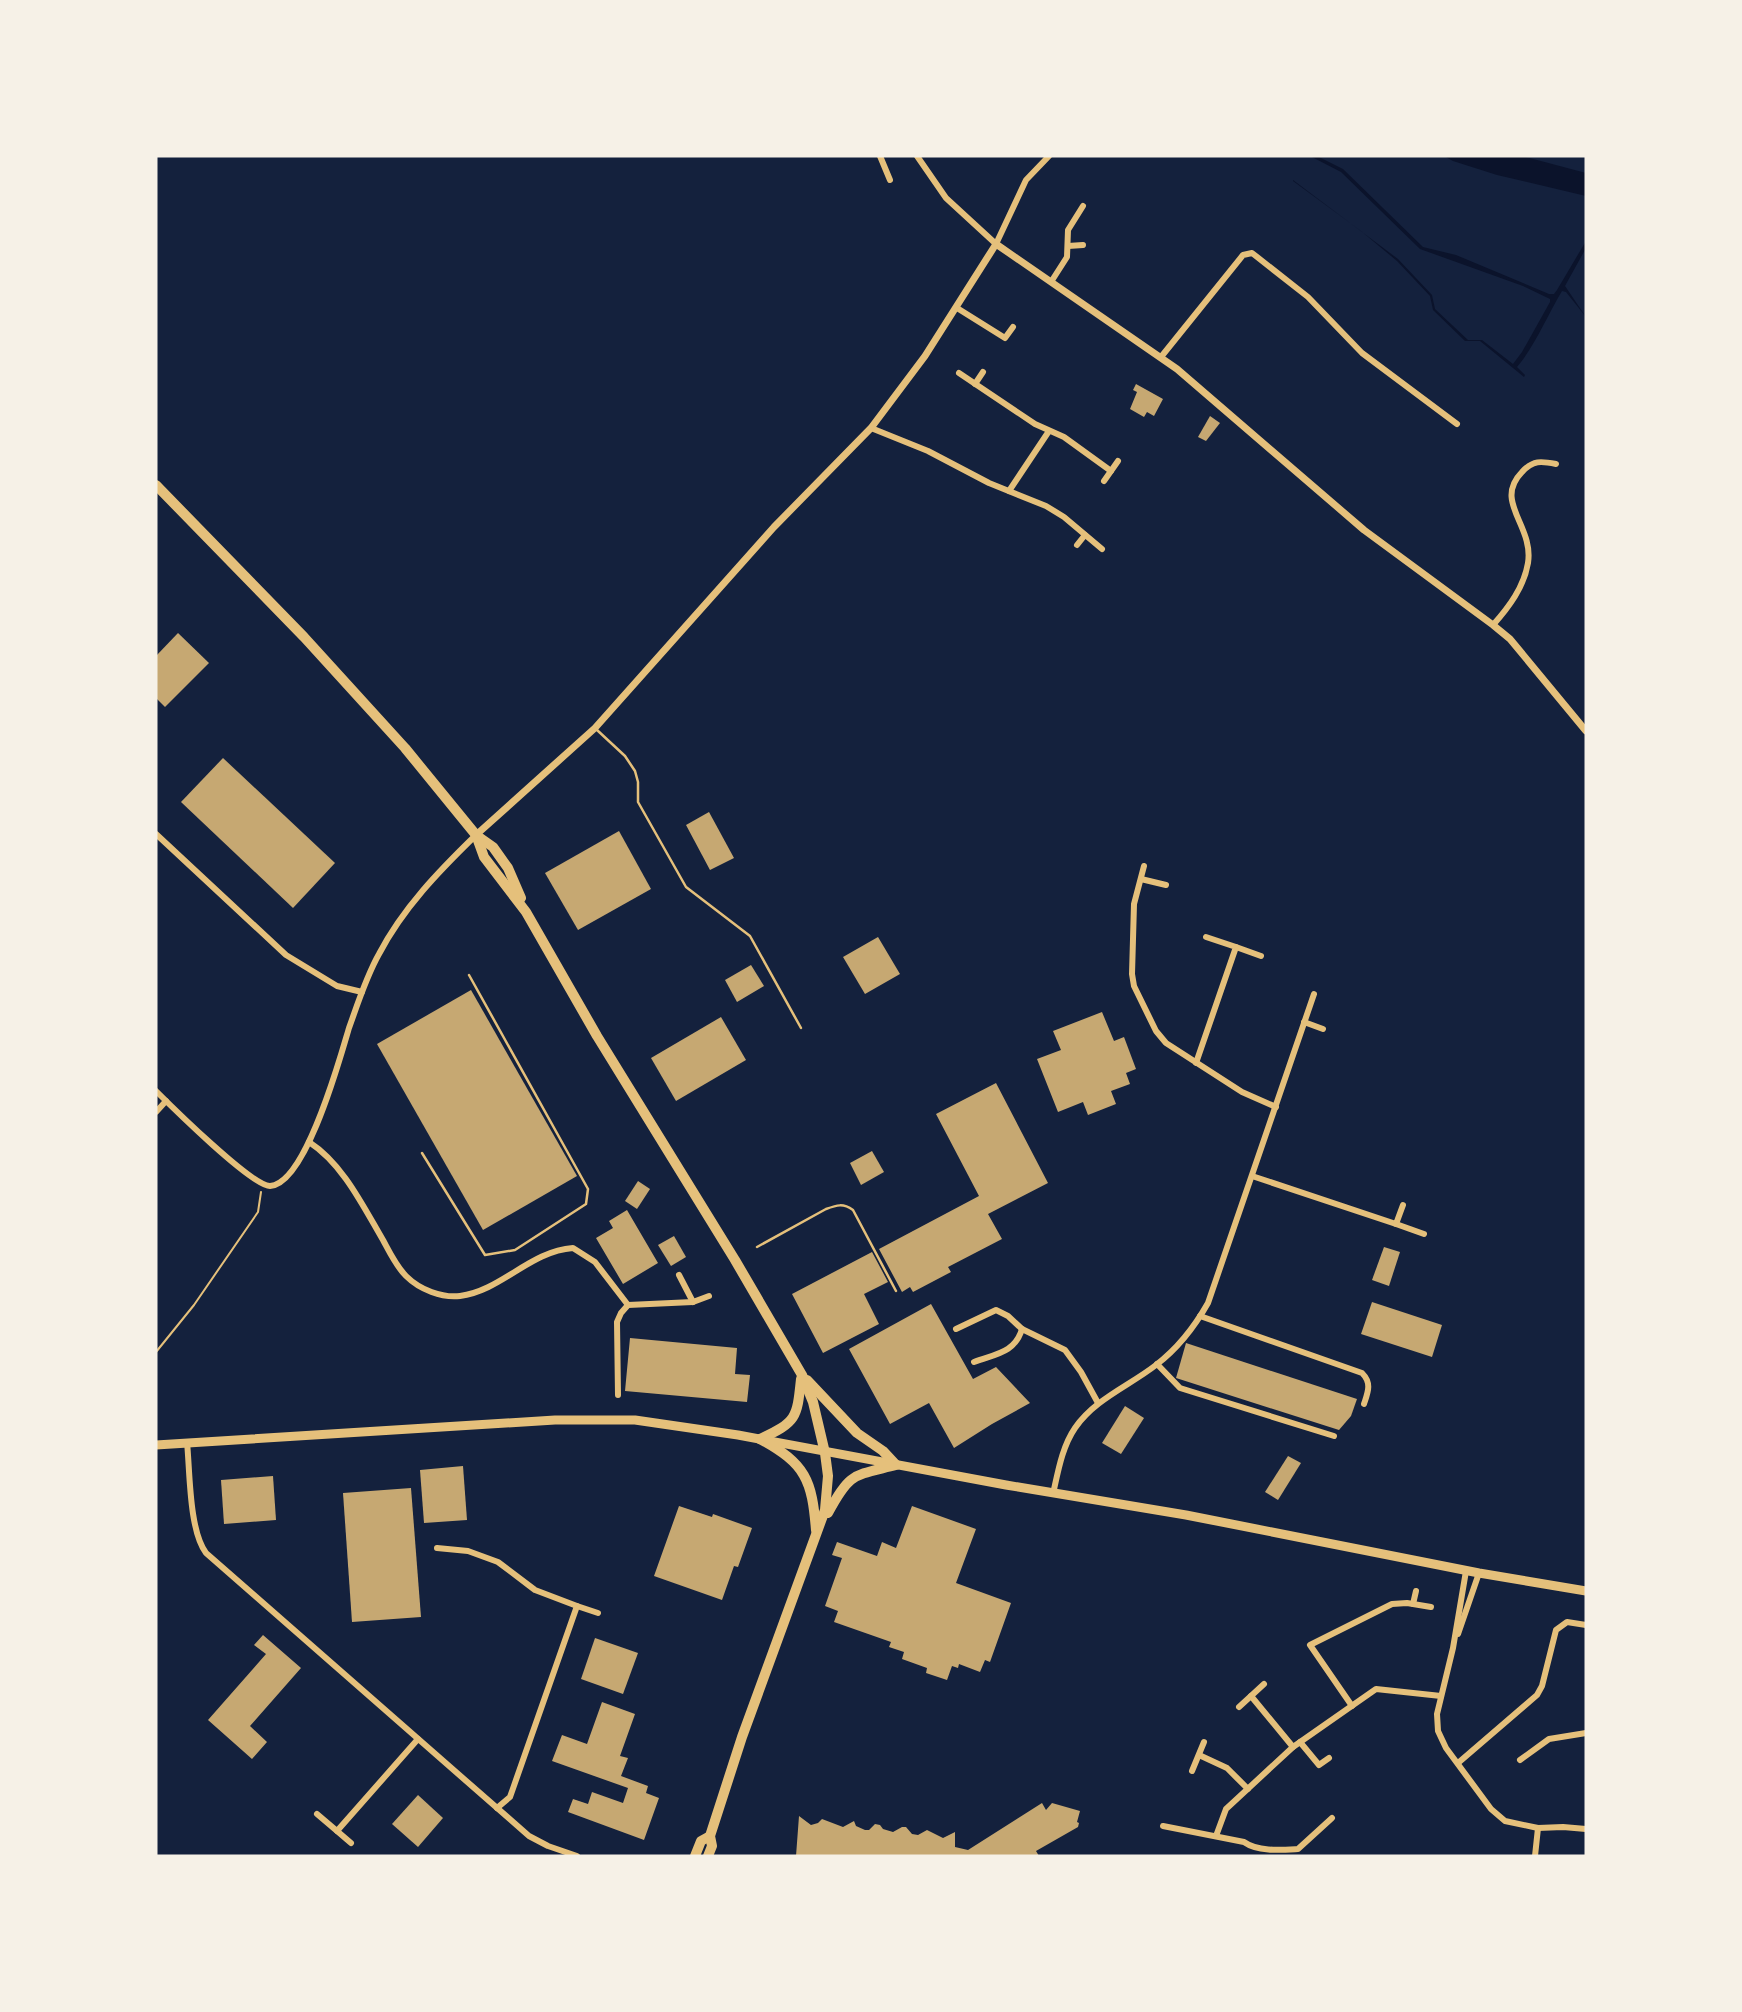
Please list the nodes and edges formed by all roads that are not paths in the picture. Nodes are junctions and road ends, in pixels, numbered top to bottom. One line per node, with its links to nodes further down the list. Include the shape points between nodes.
1 (880, 156): 5 (street)
2 (917, 156): 8 (street, via 946,198)
3 (1049, 156): 8 (street, via 1026,180)
4 (895, 164): 5 (street)
5 (886, 169): 6 (street)
6 (890, 180)
7 (1083, 206): 10 (street, via 1068,230)
8 (996, 244): 11 (street); 12 (street)
9 (1083, 244): 10 (street)
10 (1068, 246): 11 (street, via 1068,257)
11 (1051, 282): 14 (street)
12 (957, 308): 13 (street, via 1005,338); 19 (street)
13 (1013, 327)
14 (1161, 357): 18 (street, via 1243,255 1252,253 1308,298 1362,353); 30 (street, via 1364,530)
15 (983, 372): 17 (street)
16 (959, 373): 17 (street)
17 (975, 384): 20 (street)
18 (1457, 425)
19 (871, 428): 26 (street); 31 (street, via 766,536)
20 (1049, 431): 23 (street); 26 (street)
21 (1118, 461): 23 (street)
22 (1556, 464): 30 (street, via 1537,461 1512,484 1512,507 1526,533 1528,565 1510,606)
23 (1111, 471): 24 (street)
24 (1104, 481)
25 (156, 485): 34 (highway, via 321,656)
26 (1009, 491): 27 (street, via 1046,506)
27 (1085, 535): 28 (street); 29 (street)
28 (1077, 545)
29 (1102, 549)
30 (1493, 625): 32 (street, via 1510,639)
31 (594, 728): 34 (street); 45 (lane, via 635,771 638,802 686,887 750,936)
32 (1586, 731)
33 (156, 834): 42 (street, via 286,955 337,986)
34 (476, 835): 42 (street, via 402,916 379,952); 69 (highway, via 508,868 526,912 603,1046)
35 (1144, 866): 36 (street)
36 (1141, 879): 37 (street); 47 (street, via 1134,904 1134,986 1166,1044)
37 (1166, 885)
38 (1206, 937): 39 (street)
39 (1236, 947): 40 (street); 47 (street)
40 (1261, 956)
41 (469, 975): 53 (lane, via 588,1189 586,1204 515,1250 485,1255)
42 (362, 992): 52 (street)
43 (1314, 994): 44 (street)
44 (1304, 1022): 46 (street); 50 (street)
45 (801, 1028)
46 (1323, 1028)
47 (1196, 1063): 50 (street)
48 (156, 1091): 49 (street)
49 (166, 1101): 51 (street); 52 (street, via 261,1184 278,1184)
50 (1276, 1107): 54 (street)
51 (156, 1112)
52 (309, 1142): 63 (street, via 324,1153 354,1192 397,1266 421,1287 458,1296 478,1292 547,1253 573,1248 595,1262)
53 (422, 1153)
54 (1252, 1176): 56 (street); 64 (street)
55 (1403, 1205): 56 (street)
56 (1396, 1224): 57 (street)
57 (1424, 1234)
58 (757, 1247): 60 (lane, via 825,1209 846,1205 853,1210)
59 (679, 1275): 62 (street)
60 (895, 1291)
61 (709, 1296): 62 (street)
62 (693, 1301): 63 (street)
63 (628, 1305): 70 (street, via 617,1322)
64 (1200, 1316): 68 (street); 72 (street, via 1362,1373 1369,1389)
65 (956, 1329): 66 (street, via 996,1310)
66 (1022, 1329): 67 (street, via 1008,1350); 71 (street, via 1065,1350)
67 (974, 1362)
68 (1157, 1364): 71 (street); 73 (street, via 1180,1388)
69 (802, 1375): 74 (highway, via 799,1404 791,1421); 77 (highway); 78 (highway, via 857,1433)
70 (618, 1395)
71 (1098, 1403): 79 (street, via 1069,1438)
72 (1364, 1404)
73 (1334, 1436)
74 (760, 1439): 75 (main road, via 635,1420 555,1420); 77 (main road); 80 (highway, via 784,1452 804,1474 814,1501)
75 (187, 1442): 76 (main road); 98 (street, via 195,1526 206,1553)
76 (156, 1445)
77 (825, 1453): 78 (main road); 80 (highway, via 828,1494)
78 (896, 1465): 79 (main road); 80 (highway, via 850,1479)
79 (1053, 1494): 82 (main road)
80 (817, 1533): 115 (highway)
81 (438, 1548): 87 (street, via 468,1550 498,1562 535,1590)
82 (1466, 1570): 83 (main road); 91 (street)
83 (1479, 1573): 85 (main road); 91 (street)
84 (1416, 1591): 86 (street)
85 (1586, 1591)
86 (1413, 1604): 88 (street); 95 (street, via 1390,1605 1310,1645)
87 (577, 1606): 89 (street); 108 (street, via 510,1797)
88 (1431, 1606)
89 (598, 1613)
90 (1586, 1625): 105 (street, via 1567,1622 1556,1630 1537,1695)
91 (1453, 1648): 94 (street)
92 (1264, 1684): 93 (street)
93 (1251, 1696): 96 (street); 101 (street)
94 (1441, 1696): 95 (street, via 1376,1689); 105 (street, via 1438,1731)
95 (1352, 1706): 100 (street)
96 (1239, 1707)
97 (1586, 1732): 104 (street, via 1549,1739)
98 (418, 1739): 108 (street); 114 (street)
99 (1204, 1742): 102 (street)
100 (1300, 1742): 101 (street); 103 (street, via 1320,1765)
101 (1293, 1747): 107 (street)
102 (1199, 1755): 106 (street); 107 (street, via 1227,1769)
103 (1329, 1758)
104 (1520, 1760)
105 (1458, 1763): 112 (street, via 1505,1821)
106 (1192, 1771)
107 (1248, 1789): 116 (street, via 1226,1809)
108 (497, 1808): 120 (street, via 529,1836)
109 (317, 1814): 114 (street)
110 (1332, 1818): 117 (street)
111 (1163, 1826): 116 (street)
112 (1538, 1828): 113 (street); 123 (street)
113 (1586, 1829)
114 (337, 1831): 119 (street)
115 (710, 1836): 121 (highway, via 701,1841); 122 (highway)
116 (1216, 1836): 117 (street, via 1270,1850 1298,1849)
117 (1313, 1836): 118 (street)
118 (1319, 1841)
119 (351, 1843)
120 (577, 1856)
121 (695, 1856)
122 (708, 1856)
123 (1535, 1856)

